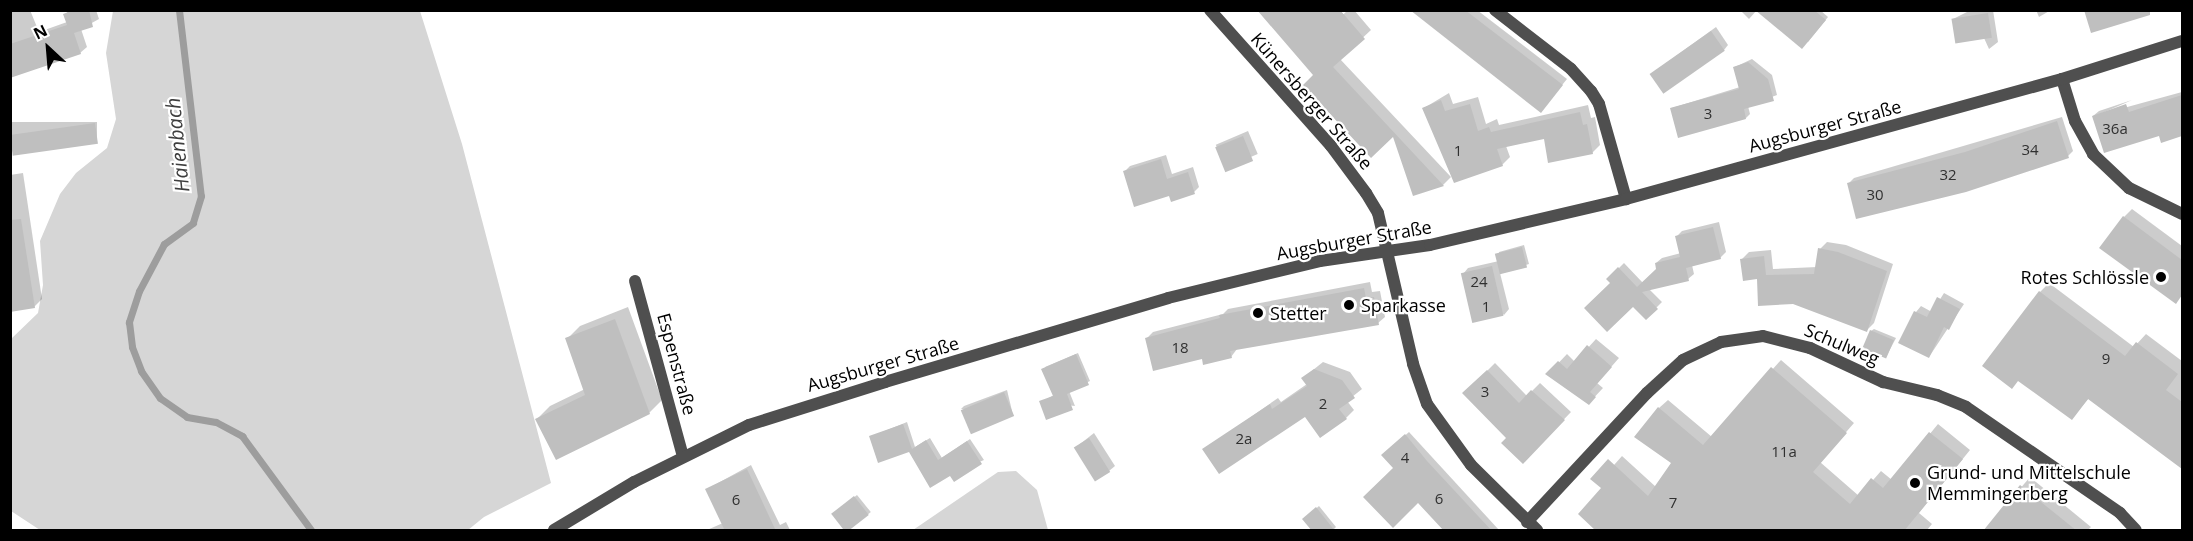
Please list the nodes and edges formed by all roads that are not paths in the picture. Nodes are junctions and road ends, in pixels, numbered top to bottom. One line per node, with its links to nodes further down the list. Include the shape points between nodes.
1 (1210, 10): 7 (street, Künersberger Straße, via 1352,172 1378,213)
2 (1495, 10): 5 (street, via 1571,69 1591,91 1599,104)
3 (2182, 41): 4 (street, Augsburger Straße)
4 (2062, 79): 5 (street, Augsburger Straße); 6 (street, via 2075,121 2093,154 2129,188)
5 (1626, 199): 7 (street, Augsburger Straße)
6 (2182, 214)
7 (1388, 254): 9 (street, Augsburger Straße, via 1320,261 1168,298 798,408 749,424); 10 (street, Künersberger Straße, via 1413,364 1427,404 1471,465)
8 (635, 281): 9 (street, Espenstraße)
9 (683, 456): 11 (street, Augsburger Straße)
10 (1527, 522): 12 (street, Künersberger Straße); 13 (street, Schulweg, via 1647,393 1683,360 1721,342 1763,336 1810,348 1883,382 1937,394 1966,407 2120,513)
11 (554, 531)
12 (1537, 531)
13 (2136, 531)

